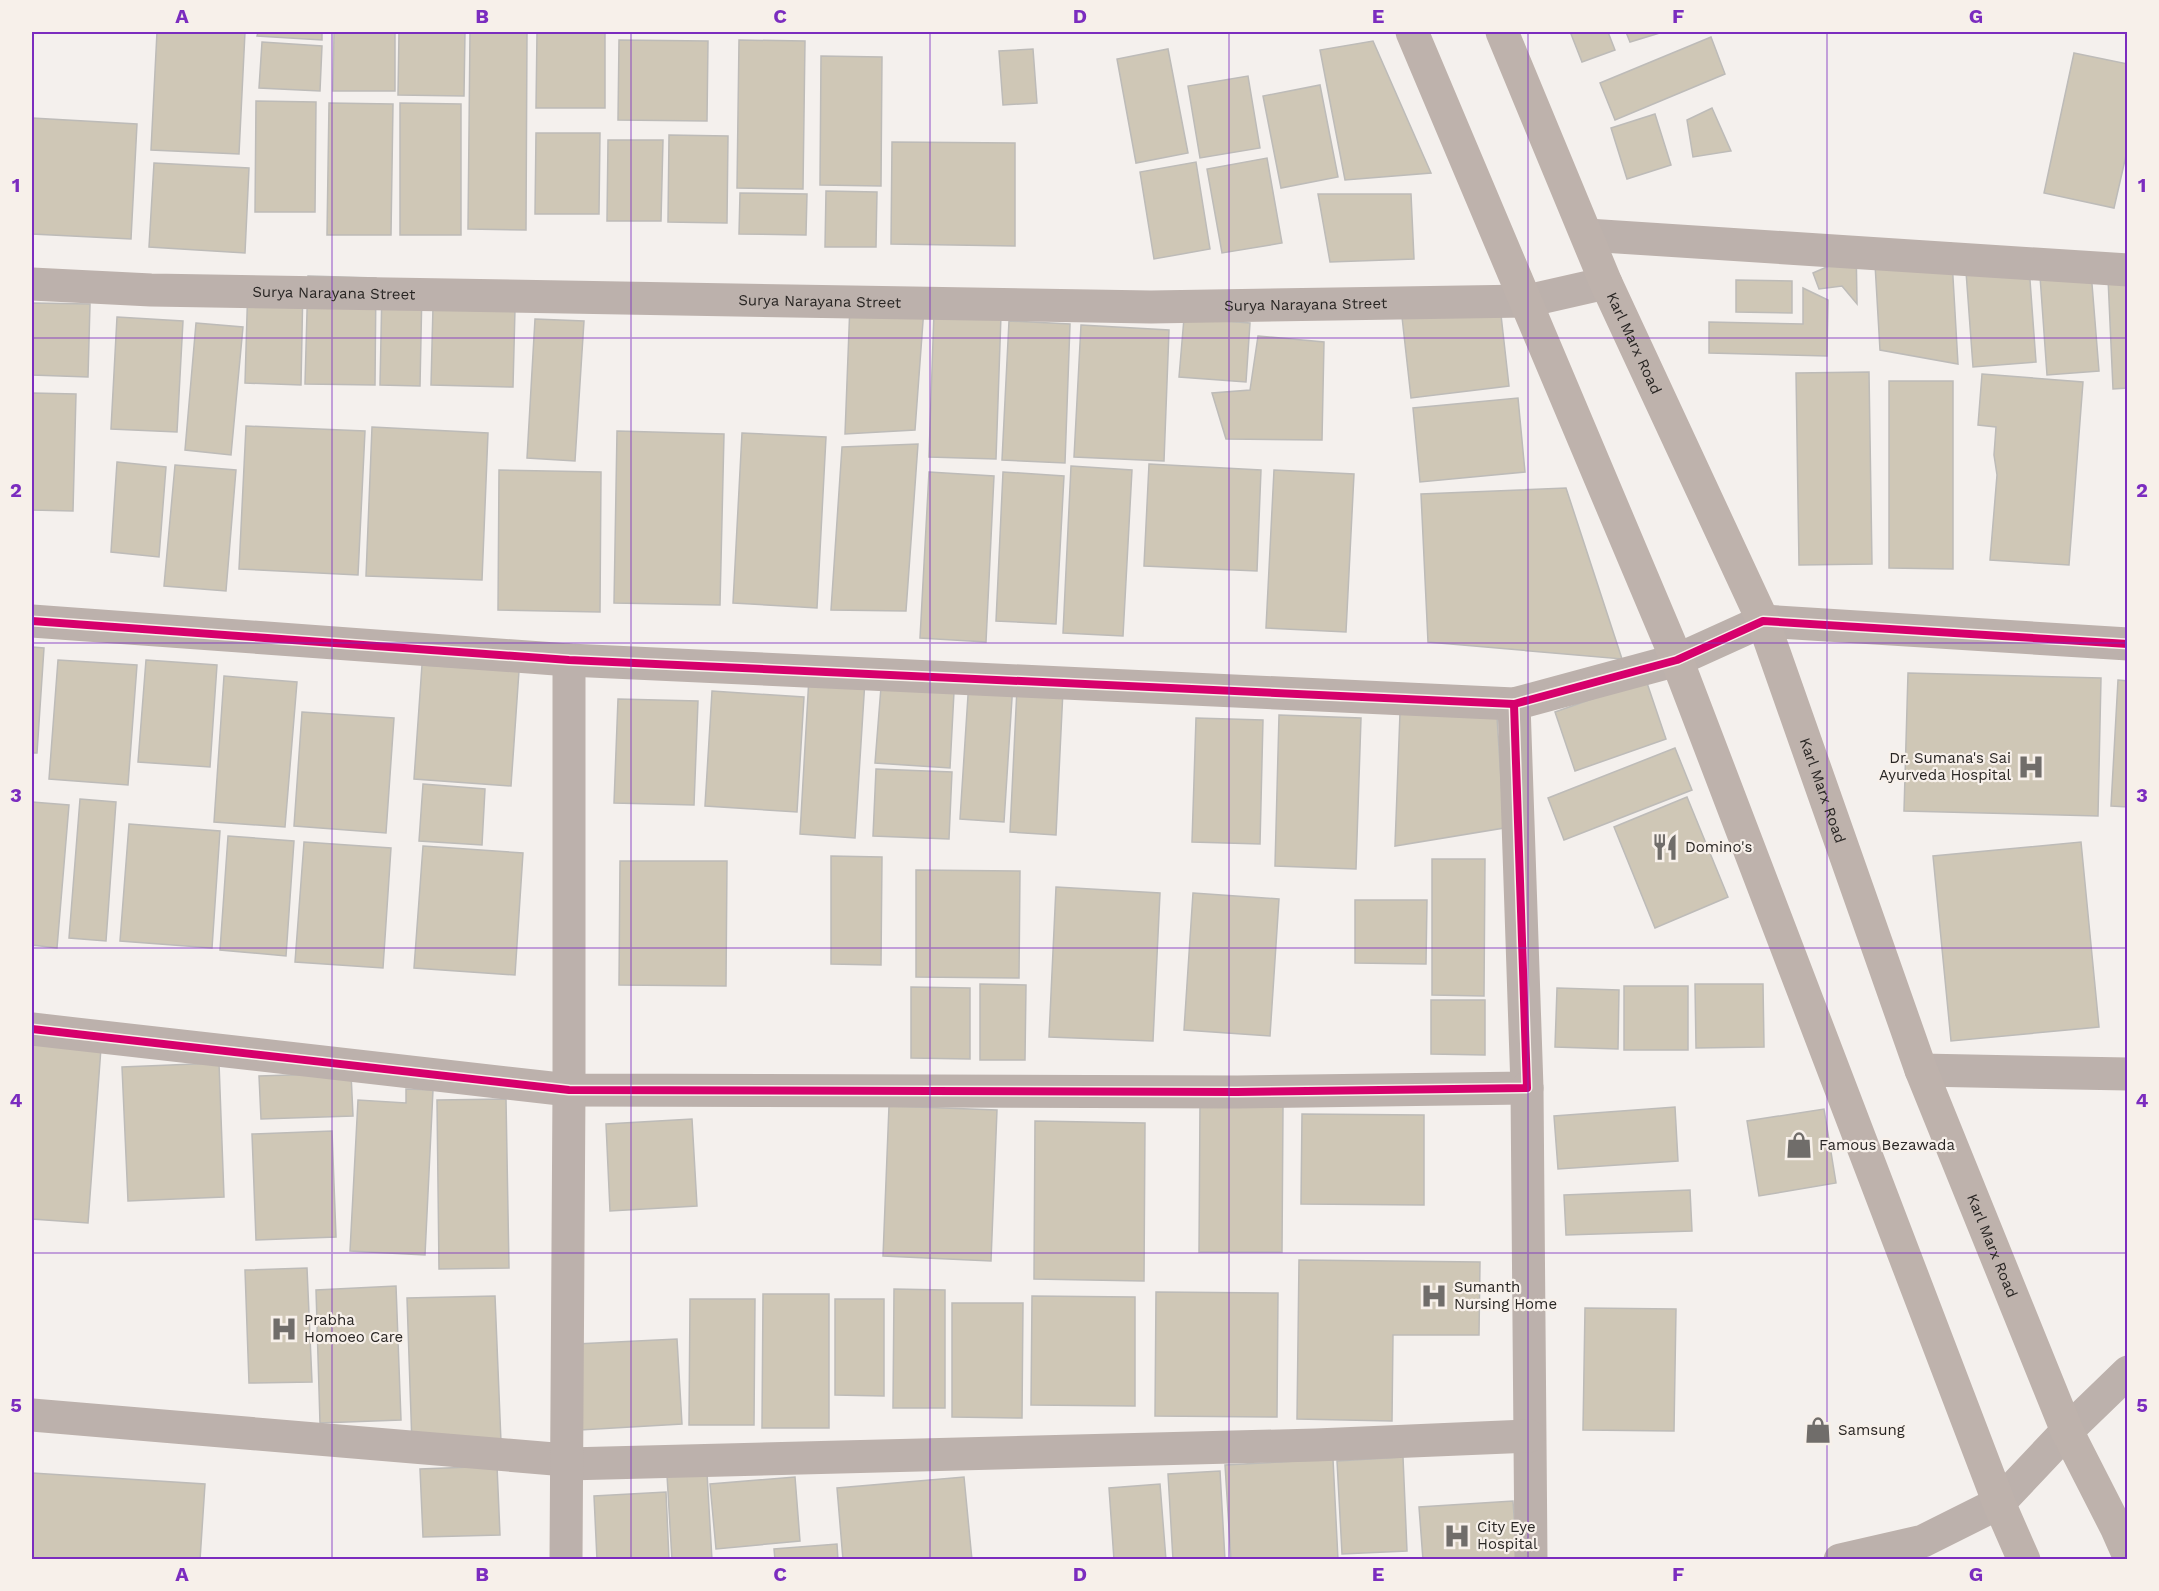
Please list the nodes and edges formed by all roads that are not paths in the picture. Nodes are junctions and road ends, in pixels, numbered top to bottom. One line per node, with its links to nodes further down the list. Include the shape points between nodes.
1 (1412, 32): 7 (main road)
2 (1502, 32): 3 (main road, Karl Marx Road)
3 (1587, 235): 4 (street); 5 (main road, Karl Marx Road)
4 (2127, 270)
5 (1606, 283): 7 (street, Surya Narayana Street); 9 (main road, Karl Marx Road)
6 (32, 284): 7 (street, Surya Narayana Street, via 151,290 1151,307)
7 (1527, 301): 12 (main road)
8 (32, 621): 11 (street)
9 (1763, 621): 10 (street); 12 (street); 15 (main road, Karl Marx Road)
10 (2127, 644)
11 (568, 660): 13 (street); 18 (street)
12 (1677, 660): 13 (street); 24 (main road)
13 (1514, 704): 17 (street)
14 (32, 1029): 18 (street)
15 (1921, 1070): 16 (street); 21 (main road, Karl Marx Road)
16 (2127, 1074)
17 (1527, 1088): 18 (street, via 1237,1092); 22 (street)
18 (569, 1090): 23 (street)
19 (2127, 1372): 21 (street)
20 (32, 1415): 23 (street)
21 (2067, 1431): 24 (street); 25 (main road, Karl Marx Road)
22 (1529, 1436): 23 (street, via 567,1464); 27 (street)
23 (566, 1460): 26 (street)
24 (1999, 1503): 28 (street, via 1923,1541); 29 (main road)
25 (2124, 1537)
26 (566, 1560)
27 (1531, 1560)
28 (1839, 1560)
29 (2024, 1560)

